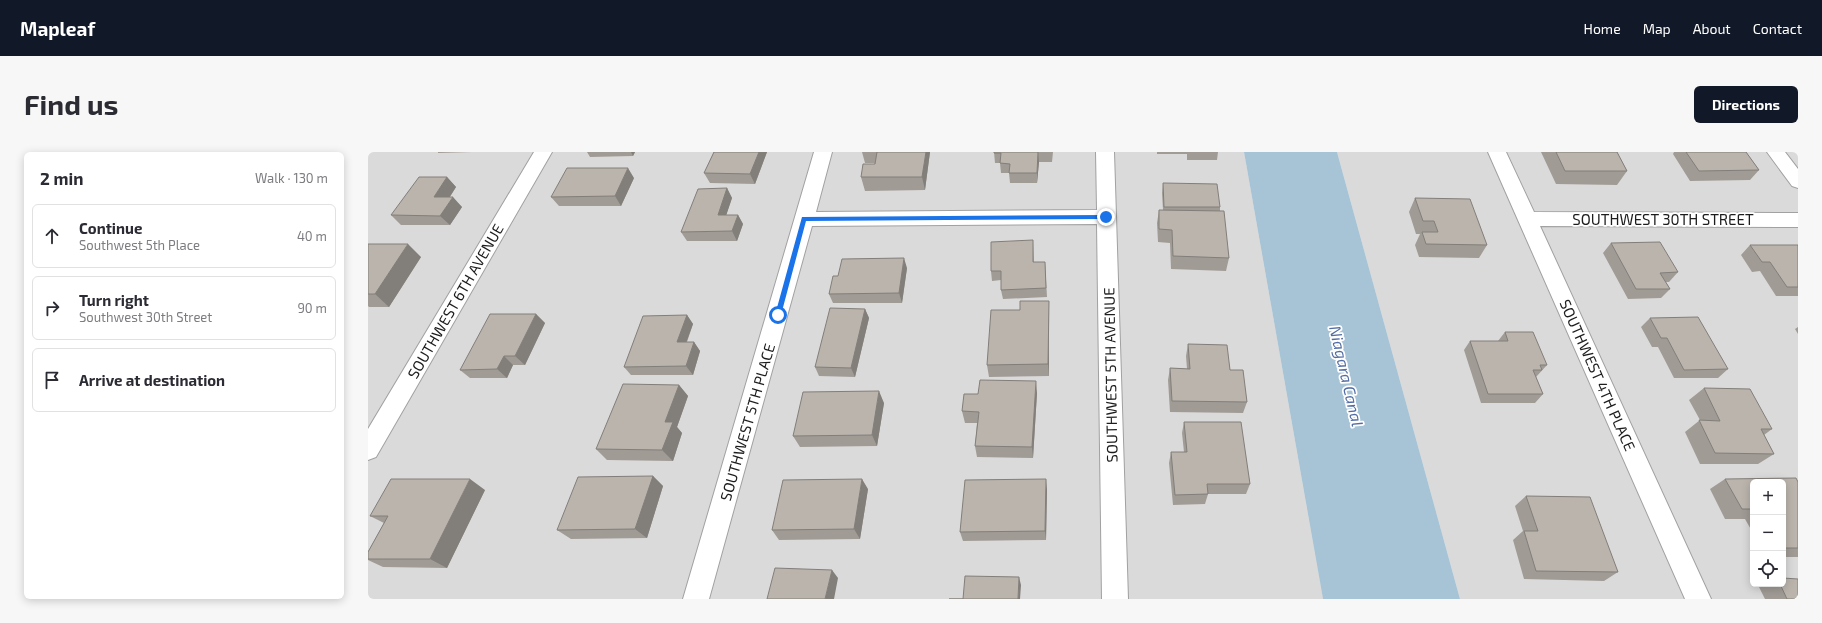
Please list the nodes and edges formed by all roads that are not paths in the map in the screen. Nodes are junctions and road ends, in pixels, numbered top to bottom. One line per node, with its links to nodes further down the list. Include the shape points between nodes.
1 (543, 152): 11 (street, SOUTHWEST 6TH AVENUE)
2 (823, 152): 8 (street, SOUTHWEST 5TH PLACE)
3 (1105, 152): 7 (street, SOUTHWEST 5TH AVENUE)
4 (1497, 152): 9 (street, SOUTHWEST 4TH PLACE)
5 (1776, 152): 6 (street)
6 (1798, 182)
7 (1106, 217): 8 (street); 13 (street, SOUTHWEST 5TH AVENUE)
8 (804, 219): 12 (street, SOUTHWEST 5TH PLACE)
9 (1528, 219): 10 (street, SOUTHWEST 30TH STREET); 14 (street, SOUTHWEST 4TH PLACE)
10 (1798, 220)
11 (368, 450)
12 (696, 599)
13 (1115, 599)
14 (1698, 599)

